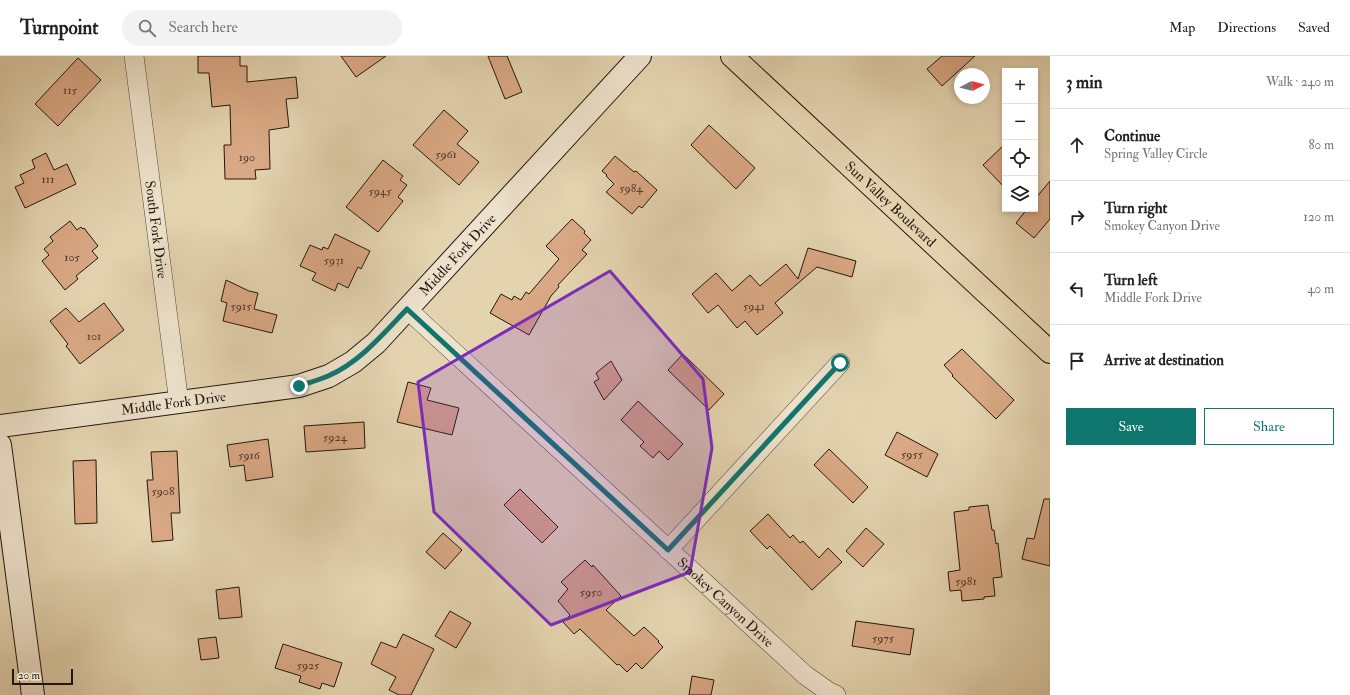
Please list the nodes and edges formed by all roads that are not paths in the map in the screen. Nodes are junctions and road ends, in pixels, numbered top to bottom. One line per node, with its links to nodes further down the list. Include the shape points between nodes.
1 (134, 56): 7 (street, South Fork Drive)
2 (640, 56): 4 (street, Middle Fork Drive)
3 (732, 56): 5 (main road, Sun Valley Boulevard)
4 (407, 309): 7 (street, Middle Fork Drive, via 376,343 353,362 328,376 299,386); 10 (street, Smokey Canyon Drive)
5 (1050, 352)
6 (840, 363): 10 (street)
7 (180, 403): 8 (street, Middle Fork Drive)
8 (0, 426)
9 (0, 445): 11 (street)
10 (668, 550): 12 (street, Smokey Canyon Drive, via 804,676)
11 (33, 695)
12 (836, 695)

